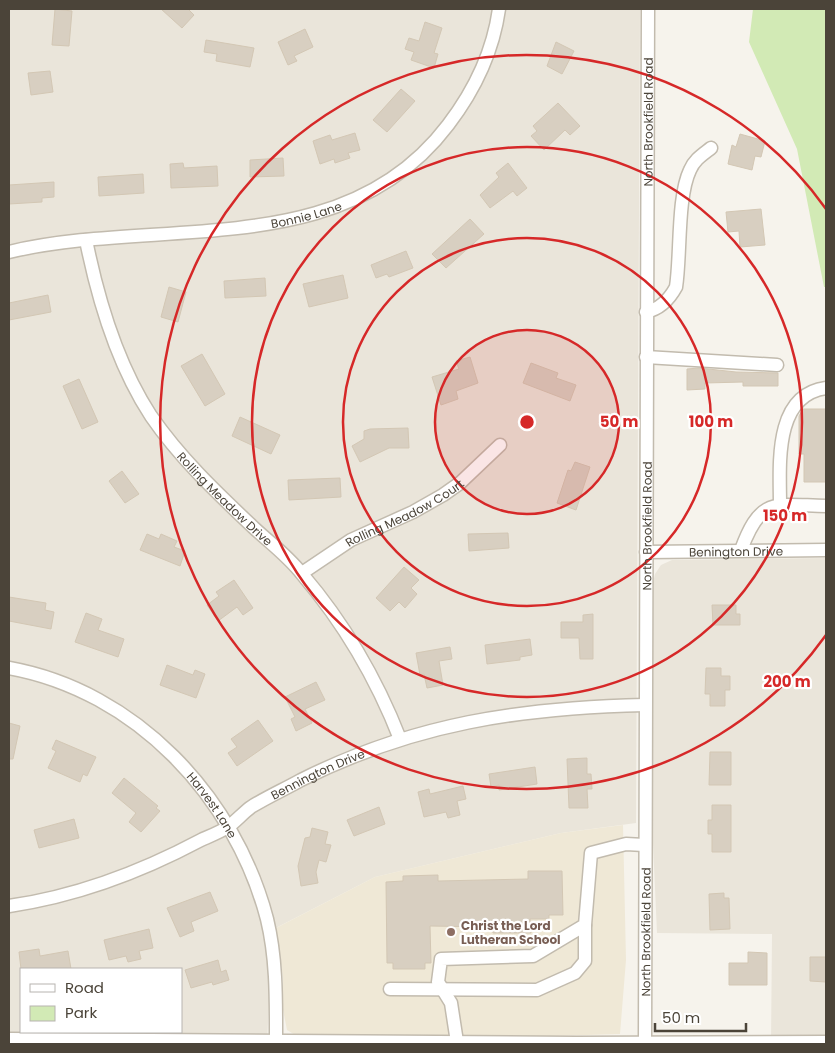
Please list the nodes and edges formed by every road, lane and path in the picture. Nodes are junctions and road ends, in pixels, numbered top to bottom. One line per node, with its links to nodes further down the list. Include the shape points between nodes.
1 (498, 9): 4 (street, Bonnie Lane, via 485,61 471,93 457,114 412,166 378,189 327,212 294,219)
2 (648, 9): 6 (street, North Brookfield Road)
3 (711, 148): 6 (street, via 696,160 689,171 676,287 662,304)
4 (86, 240): 5 (street, Bonnie Lane); 16 (street, Rolling Meadow Drive, via 112,335 150,414 190,467)
5 (9, 252)
6 (646, 312): 7 (street, North Brookfield Road)
7 (646, 357): 8 (street); 15 (street, North Brookfield Road)
8 (777, 365)
9 (826, 388): 11 (street, via 805,395 791,412 783,430 779,464)
10 (500, 445): 16 (street, Rolling Meadow Court, via 443,495 351,540)
11 (780, 505): 12 (street); 13 (street, via 759,514 749,526)
12 (826, 506)
13 (741, 550): 14 (street, Benington Drive); 15 (street, Benington Drive)
14 (826, 550)
15 (646, 552): 18 (street, North Brookfield Road)
16 (302, 574): 19 (street, Rolling Meadow Drive, via 365,666 387,706)
17 (9, 668): 20 (street, Harvest Lane, via 66,685 118,711 145,730 182,765)
18 (645, 704): 19 (street, Bennington Drive, via 541,710 456,723); 21 (street, North Brookfield Road)
19 (400, 739): 20 (street, Bennington Drive, via 302,780 252,806)
20 (229, 826): 22 (street, Bennington Drive, via 128,876 67,895); 29 (street, Harvest Lane, via 247,862 267,920 276,983)
21 (644, 845): 23 (street, via 626,844 590,853); 30 (street, North Brookfield Road)
22 (9, 906)
23 (585, 925): 25 (street, via 533,956 441,959 438,982); 25 (street, via 585,962 575,973 537,990)
24 (390, 989): 25 (street)
25 (443, 989): 27 (street, via 451,1002)
26 (9, 1039): 29 (street)
27 (457, 1042): 29 (street); 30 (street)
28 (826, 1042): 30 (street)
29 (276, 1043)
30 (645, 1044)

